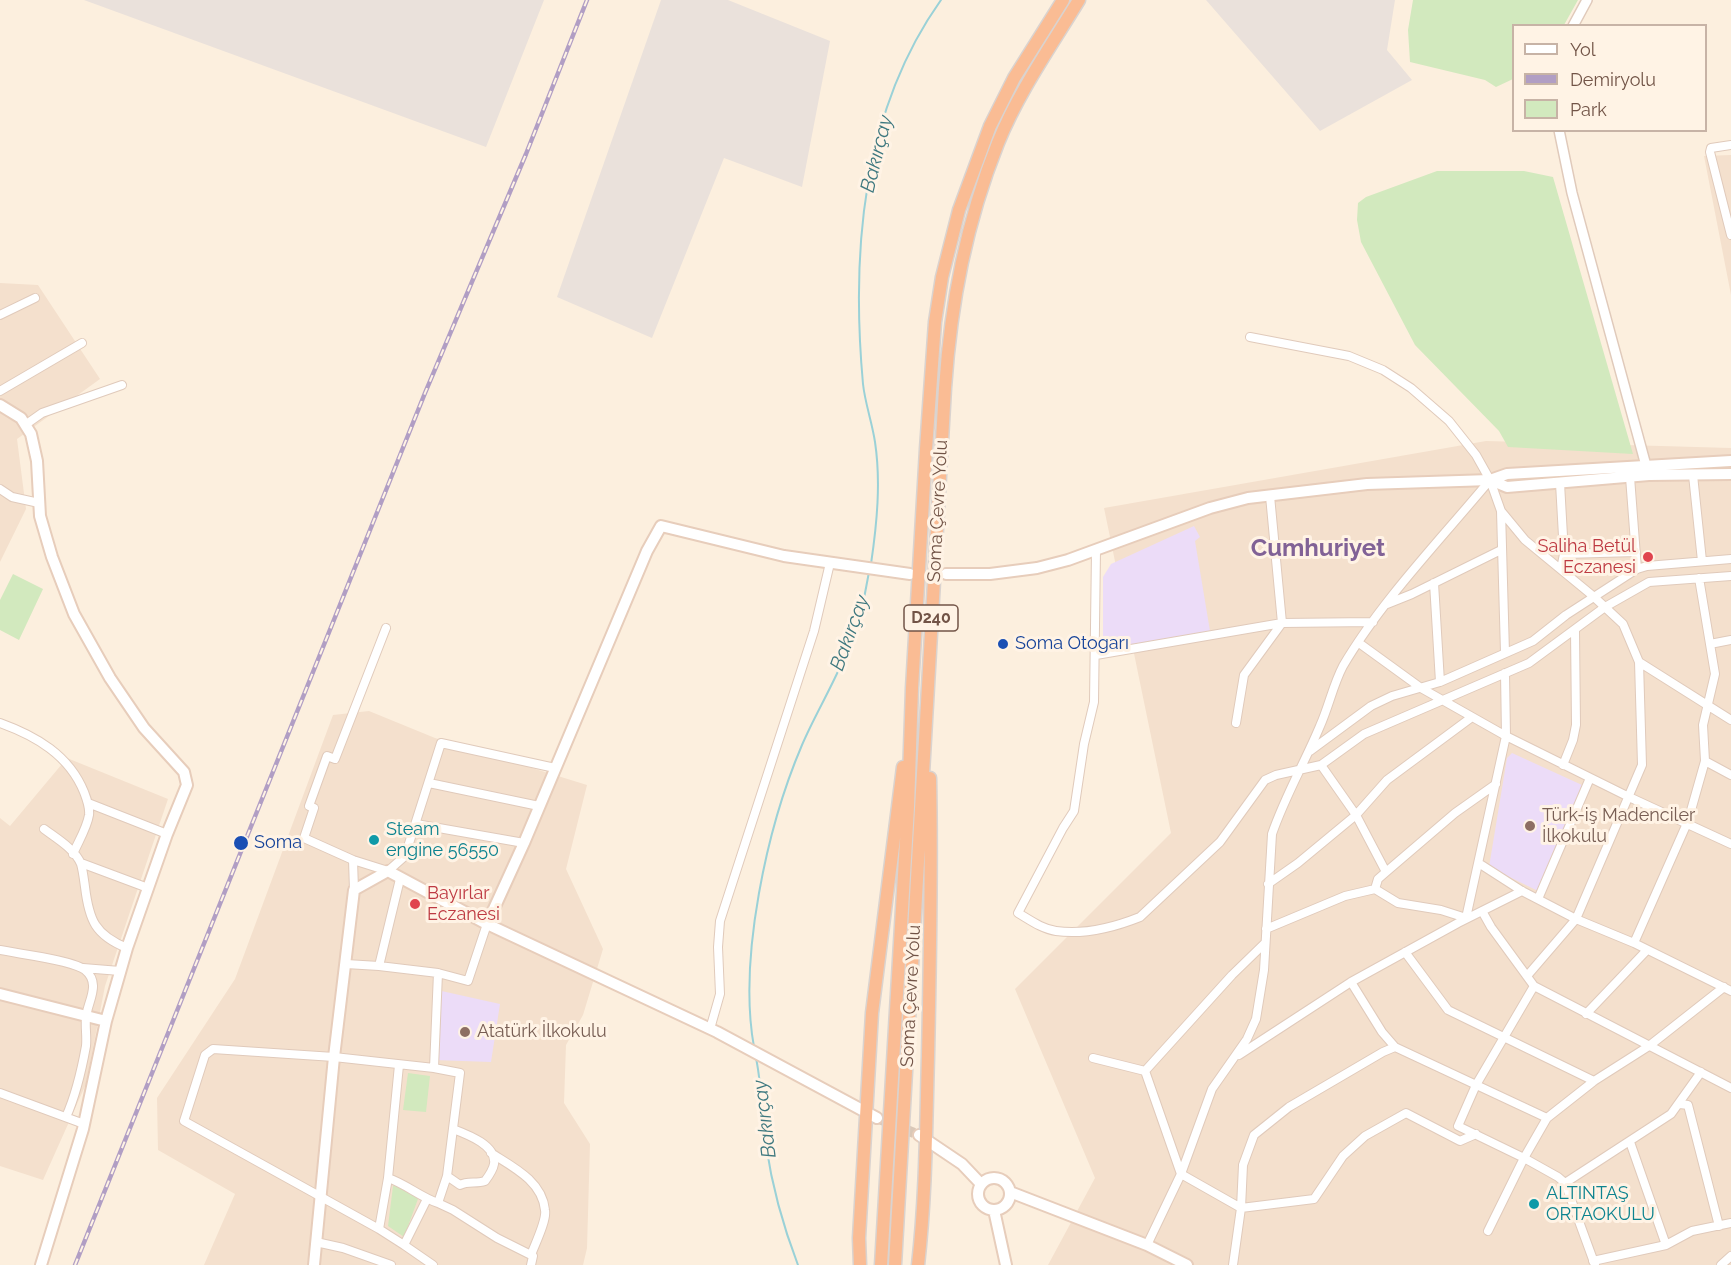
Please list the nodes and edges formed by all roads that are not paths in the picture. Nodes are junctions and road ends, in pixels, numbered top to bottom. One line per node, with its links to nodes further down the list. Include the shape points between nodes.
1 (1063, 0): 57 (highway, Soma Çevre Yolu / D240, via 1014,78 990,126 959,210 942,277 935,322)
2 (1079, 0): 56 (highway, Soma Çevre Yolu / D240, via 1036,68 999,142 959,267 948,346)
3 (1587, 0): 4 (street)
4 (1574, 24)
5 (1559, 132): 17 (street, via 1575,204)
6 (1731, 145): 7 (street, via 1716,146 1710,152)
7 (1731, 235)
8 (35, 298): 9 (street)
9 (0, 315)
10 (1250, 337): 21 (street, via 1349,356 1383,370 1449,421)
11 (82, 343): 13 (street)
12 (122, 385): 15 (street, via 42,413)
13 (0, 391)
14 (0, 405): 15 (main road)
15 (25, 425): 25 (main road, via 37,461)
16 (1731, 461): 17 (main road)
17 (1648, 470): 19 (main road); 20 (main road); 21 (main road, via 1507,474)
18 (1731, 474): 19 (main road)
19 (1693, 475): 32 (street)
20 (1630, 477): 22 (main road); 29 (street)
21 (1490, 480): 22 (main road, via 1507,487); 24 (main road, via 1367,484); 26 (street); 42 (street)
22 (1560, 483): 30 (street)
23 (0, 489): 25 (street, via 12,497)
24 (1270, 495): 27 (main road, via 1210,508); 45 (street)
25 (39, 503): 83 (main road, via 52,557 74,614 144,728 184,772 187,785)
26 (1501, 511): 28 (street); 34 (street, via 1525,540)
27 (1096, 550): 37 (main road, via 1038,568); 52 (street)
28 (1501, 550): 40 (street); 51 (street)
29 (1636, 552): 30 (street); 35 (street)
30 (1564, 554): 34 (street)
31 (1731, 560): 32 (street)
32 (1702, 561): 35 (street)
33 (830, 563): 36 (main road); 70 (main road, via 661,526); 123 (street, via 814,631 720,921 720,994)
34 (1561, 569): 41 (street)
35 (1637, 569): 41 (street)
36 (905, 573)
37 (946, 574)
38 (1731, 576): 39 (street)
39 (1699, 578): 43 (street, via 1649,582); 50 (street)
40 (1434, 583): 42 (street); 55 (street)
41 (1593, 596): 43 (street); 51 (street, via 1533,641)
42 (1387, 604): 44 (street)
43 (1605, 608): 47 (street); 53 (street, via 1623,624)
44 (1372, 622): 45 (street); 49 (street)
45 (1282, 623): 52 (street); 64 (street, via 1244,675)
46 (386, 627): 87 (street, via 335,759 327,756 309,806 314,808 304,838)
47 (1575, 630): 54 (street, via 1529,663); 69 (street, via 1576,725)
48 (1731, 640): 50 (street)
49 (1359, 643): 58 (street); 66 (street, via 1332,689)
50 (1710, 644): 60 (street, via 1715,674)
51 (1505, 653): 55 (street)
52 (1096, 655): 71 (street, via 1094,702 1074,811 1018,913 1041,926 1083,932 1140,917 1220,842 1265,780)
53 (1640, 662): 60 (street); 76 (street, via 1642,765)
54 (1505, 673): 59 (street); 65 (street)
55 (1440, 682): 58 (street)
56 (928, 687): 145 (highway, via 932,871); 178 (highway, Soma Çevre Yolu / D240)
57 (912, 688): 139 (highway, via 873,1013); 177 (highway, Soma Çevre Yolu / D240)
58 (1421, 688): 59 (street); 66 (street, via 1371,706)
59 (1441, 700): 61 (street); 68 (street, via 1364,734)
60 (1707, 705): 62 (street); 67 (street, via 1703,725)
61 (1472, 717): 65 (street); 79 (street, via 1387,780)
62 (1731, 720)
63 (0, 723): 77 (street, via 53,749 70,768)
64 (1236, 723)
65 (1506, 736): 69 (street); 75 (street)
66 (1308, 752): 71 (street)
67 (1705, 761): 72 (street); 81 (street)
68 (1321, 765): 71 (street); 79 (street)
69 (1563, 765): 73 (street)
70 (555, 768): 74 (street, via 441,743); 78 (main road)
71 (1300, 770): 93 (street, via 1272,834)
72 (1731, 776)
73 (1590, 778): 76 (street); 98 (street)
74 (429, 783): 78 (street); 80 (street)
75 (1496, 784): 89 (street); 91 (street)
76 (1629, 797): 81 (street); 101 (street)
77 (88, 803): 83 (street); 86 (street, via 88,818)
78 (539, 806): 84 (main road)
79 (1356, 814): 91 (street); 93 (street)
80 (416, 824): 84 (street); 90 (street, via 405,856)
81 (1687, 825): 85 (street); 105 (street)
82 (44, 829): 86 (street)
83 (167, 834): 94 (main road)
84 (524, 843): 102 (main road)
85 (1731, 844)
86 (73, 854): 88 (street)
87 (353, 860): 90 (street); 96 (street)
88 (81, 863): 94 (street); 106 (street, via 92,920 107,938)
89 (1480, 864): 97 (street); 100 (street)
90 (388, 871): 92 (main road); 96 (main road)
91 (1386, 872): 95 (street)
92 (400, 879): 102 (main road); 111 (street)
93 (1268, 884): 103 (street)
94 (148, 888): 106 (main road)
95 (1375, 889): 100 (street, via 1398,903); 103 (street, via 1345,896)
96 (354, 890): 110 (main road)
97 (1522, 891): 98 (street); 99 (street)
98 (1538, 899): 101 (street)
99 (1482, 911): 100 (street); 115 (street)
100 (1466, 918): 109 (street)
101 (1576, 919): 105 (street); 115 (street)
102 (487, 924): 114 (street, via 468,981); 123 (main road)
103 (1266, 929): 104 (street)
104 (1265, 943): 129 (street, via 1256,1019); 132 (street)
105 (1634, 943): 108 (street)
106 (127, 948): 113 (main road)
107 (0, 950): 112 (street)
108 (1647, 950): 118 (street); 120 (street)
109 (1406, 952): 116 (street); 124 (street, via 1448,1010)
110 (346, 964): 111 (street); 127 (main road)
111 (379, 966): 114 (street)
112 (83, 968): 113 (street); 121 (street, via 89,974 93,995)
113 (120, 971): 122 (main road)
114 (438, 973): 131 (street)
115 (1527, 976): 117 (street)
116 (1351, 982): 126 (street); 129 (street)
117 (1534, 986): 120 (street); 124 (street)
118 (1728, 989): 125 (street)
119 (0, 994): 121 (main road)
120 (1586, 1014): 125 (street)
121 (86, 1015): 122 (main road); 140 (street, via 86,1046)
122 (106, 1021): 142 (main road)
123 (714, 1030): 139 (main road)
124 (1504, 1037): 134 (street); 135 (street)
125 (1649, 1046): 133 (street); 134 (street)
126 (1395, 1047): 135 (street); 158 (street, via 1289,1107 1254,1135 1243,1165)
127 (334, 1057): 130 (street); 155 (main road); 155 (street, via 213,1048 205,1055 184,1121)
128 (1093, 1058): 132 (street)
129 (1235, 1058): 149 (street, via 1212,1089)
130 (399, 1065): 131 (street); 151 (street)
131 (434, 1068): 143 (street, via 460,1072)
132 (1144, 1071): 149 (street)
133 (1701, 1072): 136 (street); 138 (street)
134 (1594, 1081): 141 (street)
135 (1476, 1085): 141 (street); 144 (street, via 1458,1126)
136 (1731, 1088)
137 (0, 1093): 140 (street)
138 (1680, 1104): 146 (street); 161 (street, via 1688,1106)
139 (872, 1115): 176 (highway, via 859,1238)
140 (66, 1117): 142 (street)
141 (1547, 1118): 148 (street)
142 (84, 1124): 171 (main road)
143 (453, 1129): 147 (street, via 475,1138); 150 (street)
144 (1476, 1134): 148 (street); 158 (street, via 1460,1141 1406,1113 1365,1136 1343,1156 1314,1199)
145 (923, 1137): 153 (main road, via 962,1164); 179 (highway)
146 (1630, 1142): 152 (street); 167 (street)
147 (491, 1153): 150 (street, via 494,1164 485,1181 460,1185); 168 (street, via 528,1178 540,1192 546,1212)
148 (1524, 1158): 152 (street); 163 (street)
149 (1181, 1174): 158 (street); 166 (street)
150 (447, 1176): 157 (street)
151 (388, 1178): 156 (street); 162 (street)
152 (1565, 1183): 170 (street)
153 (981, 1184): 154 (main road, via 998,1178); 159 (main road, via 977,1194 981,1204)
154 (1010, 1192): 159 (main road, via 1005,1207); 166 (main road)
155 (321, 1197): 162 (street); 164 (main road)
156 (427, 1199): 157 (street); 165 (street)
157 (438, 1203): 168 (street)
158 (1241, 1208): 182 (street)
159 (994, 1210): 180 (main road)
160 (1731, 1223): 161 (street)
161 (1719, 1226): 167 (street, via 1692,1231)
162 (380, 1229): 165 (street)
163 (1488, 1232)
164 (316, 1242): 172 (main road); 173 (street)
165 (404, 1245): 174 (street)
166 (1147, 1245): 181 (main road)
167 (1666, 1245): 170 (street)
168 (531, 1255): 175 (street)
169 (1731, 1256): 183 (street)
170 (1594, 1263)
171 (41, 1265)
172 (314, 1265)
173 (391, 1265)
174 (433, 1265)
175 (531, 1265)
176 (860, 1265)
177 (881, 1265)
178 (895, 1265)
179 (918, 1265)
180 (1006, 1265)
181 (1187, 1265)
182 (1233, 1265)
183 (1720, 1265)

